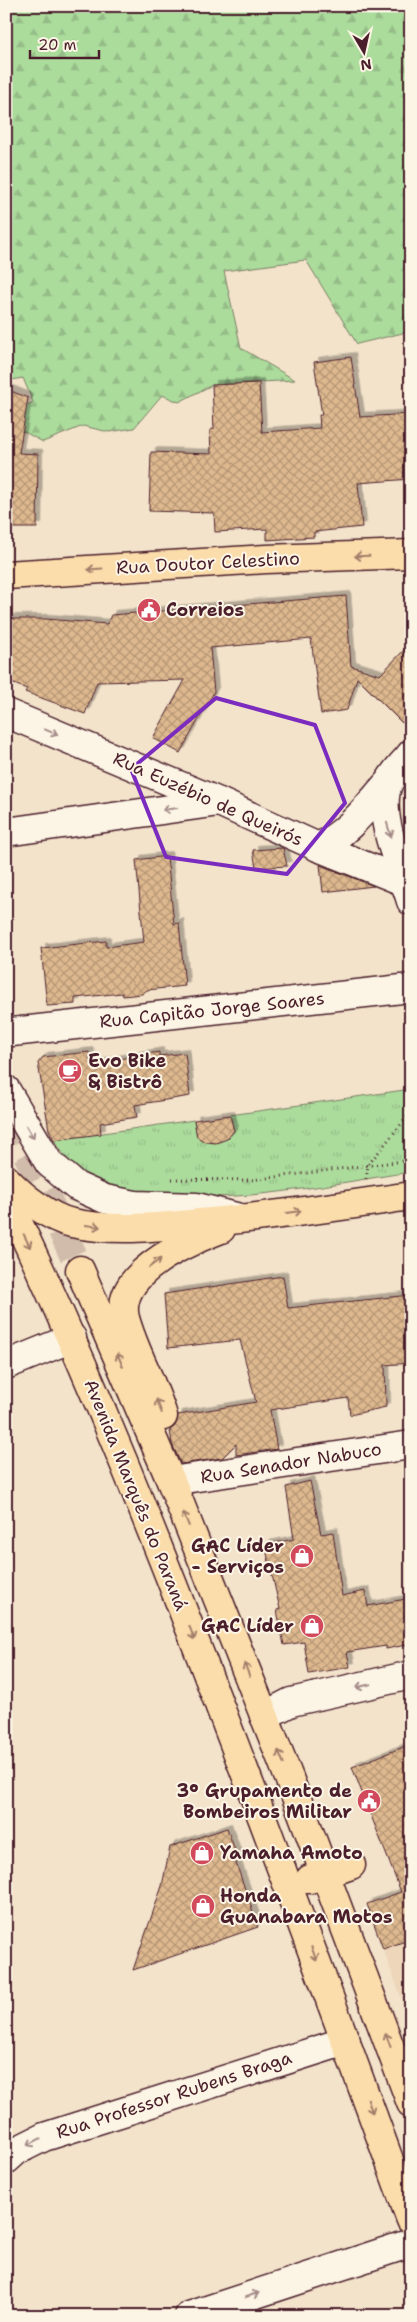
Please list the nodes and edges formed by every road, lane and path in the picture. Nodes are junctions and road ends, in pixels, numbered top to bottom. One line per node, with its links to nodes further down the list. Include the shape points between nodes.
1 (411, 554): 2 (main road, Rua Doutor Celestino, one-way to 2, via 266,559)
2 (6, 575)
3 (6, 713): 5 (street, Rua Euzébio de Queirós, one-way to 5)
4 (411, 754): 6 (street)
5 (144, 770): 7 (street, Rua Euzébio de Queirós); 8 (street, via 147,798)
6 (389, 782): 10 (street, via 342,832); 11 (street, one-way to 11, via 386,822)
7 (219, 802): 8 (street, one-way to 8); 10 (street, Rua Euzébio de Queirós)
8 (136, 814): 9 (street)
9 (6, 832)
10 (318, 847): 11 (street, Rua Euzébio de Queirós)
11 (409, 888)
12 (411, 988): 13 (street, Rua Capitão Jorge Soares)
13 (12, 1032)
14 (6, 1090): 23 (street, one-way to 23, via 49,1163 76,1186 105,1199 135,1205 197,1207)
15 (411, 1112): 17 (path)
16 (411, 1160): 17 (path)
17 (368, 1165): 19 (path, via 251,1180); 22 (path)
18 (6, 1179): 23 (main road, one-way to 23, via 35,1205 70,1222 147,1228)
19 (169, 1179)
20 (411, 1196): 22 (main road)
21 (6, 1197): 25 (main road, Avenida Marquês do Paraná, one-way to 25)
22 (361, 1203): 23 (main road, one-way to 22)
23 (246, 1219): 28 (main road, one-way to 23, via 164,1429 162,1414 125,1318 124,1297 136,1278 162,1258 198,1238)
24 (80, 1270): 28 (main road, Avenida Marquês do Paraná, one-way to 24)
25 (72, 1338): 26 (street); 32 (main road, Avenida Marquês do Paraná, one-way to 32)
26 (6, 1365)
27 (411, 1445): 29 (street, Rua Senador Nabuco)
28 (159, 1454): 29 (main road, Avenida Marquês do Paraná)
29 (171, 1481): 31 (main road, Avenida Marquês do Paraná, one-way to 29)
30 (411, 1675): 31 (street, one-way to 31, via 291,1702)
31 (264, 1716): 32 (main road); 33 (main road, Avenida Marquês do Paraná, one-way to 31)
32 (228, 1728): 34 (main road, Avenida Marquês do Paraná)
33 (338, 1869): 34 (main road); 36 (main road, Avenida Marquês do Paraná, one-way to 33)
34 (290, 1886): 35 (main road, Avenida Marquês do Paraná, one-way to 35)
35 (346, 2041): 37 (street, Rua Professor Rubens Braga, one-way to 37, via 44,2137 16,2151); 38 (main road, Avenida Marquês do Paraná, one-way to 38)
36 (411, 2102)
37 (6, 2160)
38 (411, 2220)
39 (411, 2243): 40 (street, one-way to 39)
40 (190, 2316)

